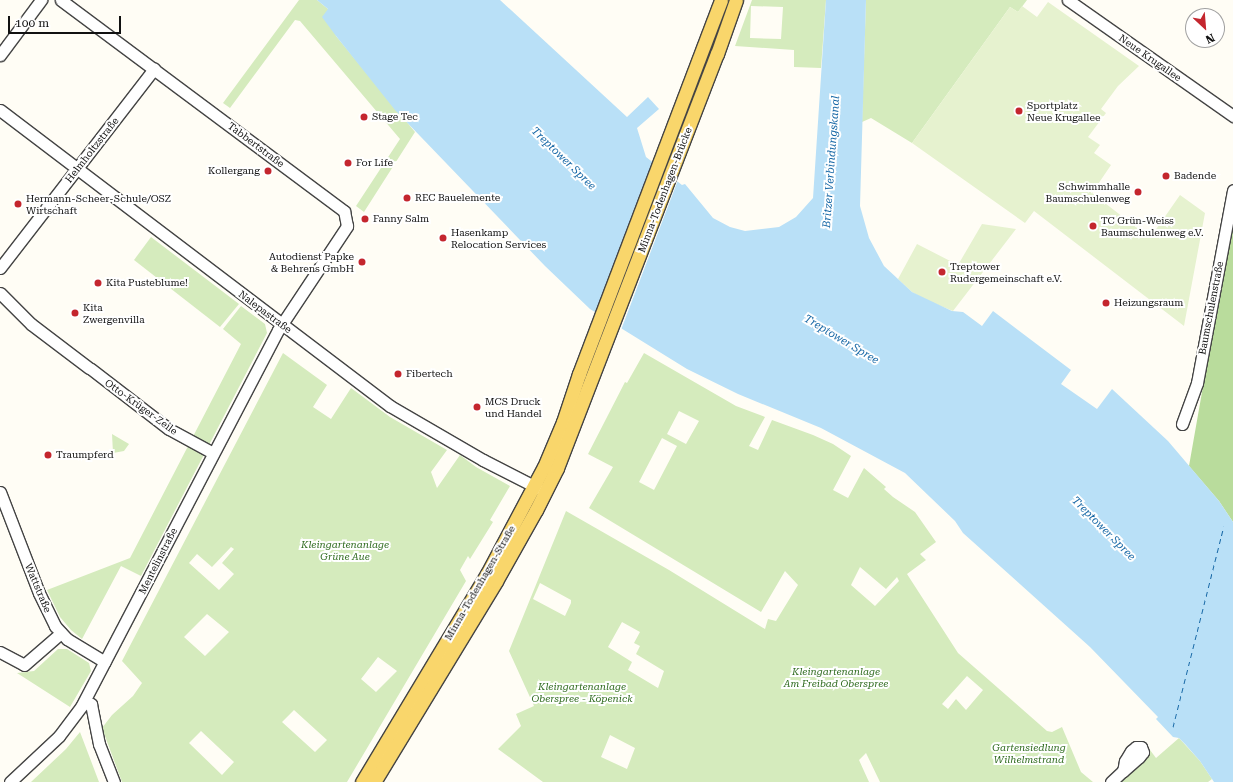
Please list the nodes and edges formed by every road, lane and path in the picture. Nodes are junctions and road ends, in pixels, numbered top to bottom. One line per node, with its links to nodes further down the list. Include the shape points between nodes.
1 (41, 0): 6 (street)
2 (61, 0): 7 (street, Tabbertstraße)
3 (721, 0): 15 (main road, Minna-Todenhagen-Brücke)
4 (736, 0): 16 (main road, Minna-Todenhagen-Brücke)
5 (1068, 0): 9 (street, Neue Krugallee)
6 (0, 55)
7 (154, 69): 10 (street, Helmholtzstraße); 14 (street, Tabbertstraße, via 344,211 347,226)
8 (0, 110): 10 (street, Nalepastraße)
9 (1233, 116)
10 (77, 168): 12 (street, Helmholtzstraße); 14 (street, Nalepastraße)
11 (1233, 190): 17 (street, Baumschulenstraße, via 1197,383)
12 (0, 268)
13 (0, 293): 18 (street, Otto-Krüger-Zeile, via 31,324 169,429)
14 (282, 324): 18 (street, Mentelinstraße); 19 (street, Nalepastraße, via 390,406 483,460)
15 (579, 374): 19 (main road, Minna-Todenhagen-Straße)
16 (592, 379): 19 (main road, Minna-Todenhagen-Straße, via 566,446)
17 (1182, 424)
18 (213, 453): 23 (street, Mentelinstraße)
19 (540, 489): 28 (main road, Minna-Todenhagen-Straße); 29 (main road, Minna-Todenhagen-Straße, via 496,581)
20 (0, 492): 21 (street, Wattstraße, via 41,599)
21 (61, 633): 22 (street, via 24,665); 23 (street, Wattstraße, via 77,646)
22 (0, 652)
23 (105, 662): 24 (street, Mentelinstraße)
24 (85, 700): 26 (street, Mentelinstraße, via 65,729); 27 (street, via 91,704 99,744)
25 (1123, 771): 30 (street)
26 (10, 782)
27 (114, 782)
28 (362, 782)
29 (374, 782)
30 (1111, 782)

